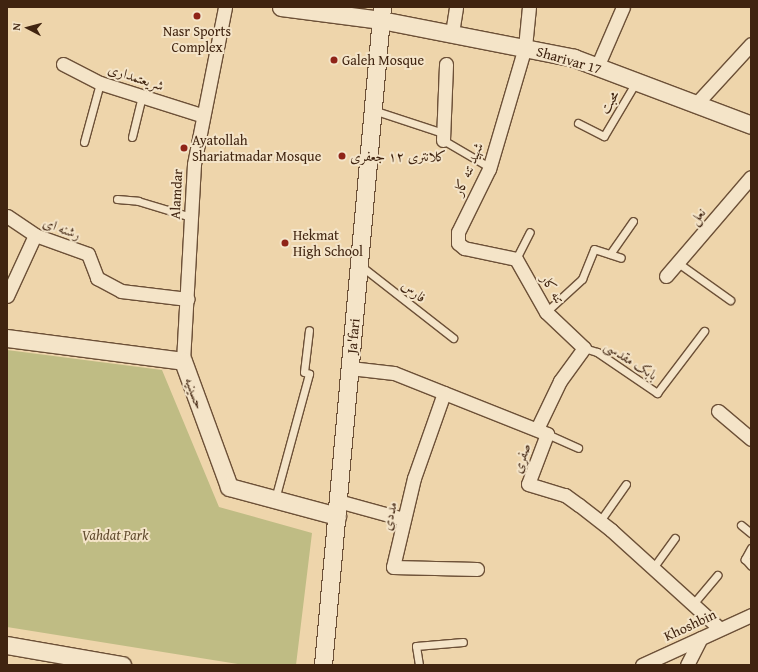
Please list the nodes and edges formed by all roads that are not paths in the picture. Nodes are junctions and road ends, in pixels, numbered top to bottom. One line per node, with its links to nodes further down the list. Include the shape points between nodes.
1 (225, 7): 18 (street, Alamdar)
2 (281, 7): 6 (street, Sharivar 17)
3 (456, 7): 7 (street)
4 (529, 7): 9 (street, شهید تنه کار)
5 (623, 7): 12 (street)
6 (381, 13): 7 (street, Sharivar 17); 17 (street, Ja'fari)
7 (452, 33): 9 (street, Sharivar 17)
8 (751, 44): 16 (street)
9 (525, 47): 12 (street, Sharivar 17); 24 (street, شهید تنه کار)
10 (63, 64): 14 (street, شریعتمداری)
11 (446, 64): 21 (street)
12 (597, 67): 13 (street, Sharivar 17)
13 (636, 82): 16 (street, Sharivar 17); 19 (lane, محبت, via 604,136)
14 (100, 83): 15 (street, شریعتمداری); 23 (lane)
15 (142, 96): 18 (street, شریعتمداری); 22 (lane)
16 (696, 104): 20 (street, Sharivar 17)
17 (373, 110): 21 (lane); 36 (street, Ja'fari)
18 (201, 114): 28 (street, Alamdar)
19 (578, 123)
20 (751, 125)
21 (443, 136): 24 (lane)
22 (132, 137)
23 (84, 142)
24 (490, 167): 34 (street, شهید تنه کار, via 458,232 458,243 464,248)
25 (751, 177): 35 (street, نعل)
26 (117, 199): 28 (lane, via 138,201)
27 (7, 216): 31 (street, رشنه ای)
28 (191, 217): 39 (street, Alamdar)
29 (633, 221): 32 (lane)
30 (530, 232): 34 (lane)
31 (35, 235): 38 (street); 39 (street, رشنه ای, via 88,254 97,278 121,291)
32 (610, 254): 33 (lane); 41 (lane, via 594,249 582,279)
33 (621, 258)
34 (516, 259): 41 (street, تنه کار)
35 (678, 263): 37 (street, نعل); 40 (lane)
36 (359, 265): 45 (lane, فارس); 48 (street, Ja'fari)
37 (666, 276)
38 (7, 296)
39 (188, 299): 47 (street, Alamdar)
40 (730, 300)
41 (546, 312): 46 (street, تنه کار)
42 (309, 330): 55 (lane, via 304,372 310,374)
43 (704, 331): 46 (lane, بابک مقدسی, via 657,393 597,352)
44 (7, 338): 47 (street, حسینیه)
45 (453, 338)
46 (584, 348): 51 (street, via 560,381)
47 (183, 361): 55 (street, حسینیه, via 229,487)
48 (350, 368): 49 (street, صفری, via 394,373); 56 (street, Ja'fari)
49 (444, 393): 51 (street, صفری); 57 (street, مددی, via 414,478)
50 (718, 411): 52 (street)
51 (542, 431): 53 (lane); 58 (street, صفری, via 528,484 565,495)
52 (751, 439)
53 (578, 448)
54 (626, 484): 58 (lane)
55 (275, 499): 56 (street, حسینیه)
56 (337, 508): 57 (street); 74 (street, Ja'fari)
57 (404, 519): 64 (street, مددی, via 393,567)
58 (600, 521): 65 (street, صفری)
59 (740, 525): 60 (lane)
60 (751, 533)
61 (675, 538): 65 (lane)
62 (751, 548): 63 (lane, via 745,559)
63 (751, 566)
64 (477, 568)
65 (653, 568): 67 (street, صفری)
66 (717, 575): 67 (lane)
67 (693, 604): 69 (street, صفری)
68 (751, 615): 69 (street, Khoshbin)
69 (720, 629): 70 (street, Khoshbin)
70 (701, 638): 76 (street, Khoshbin); 77 (street)
71 (463, 642): 75 (lane, via 416,646)
72 (7, 645): 73 (street)
73 (122, 665)
74 (323, 665)
75 (419, 665)
76 (642, 665)
77 (687, 665)

